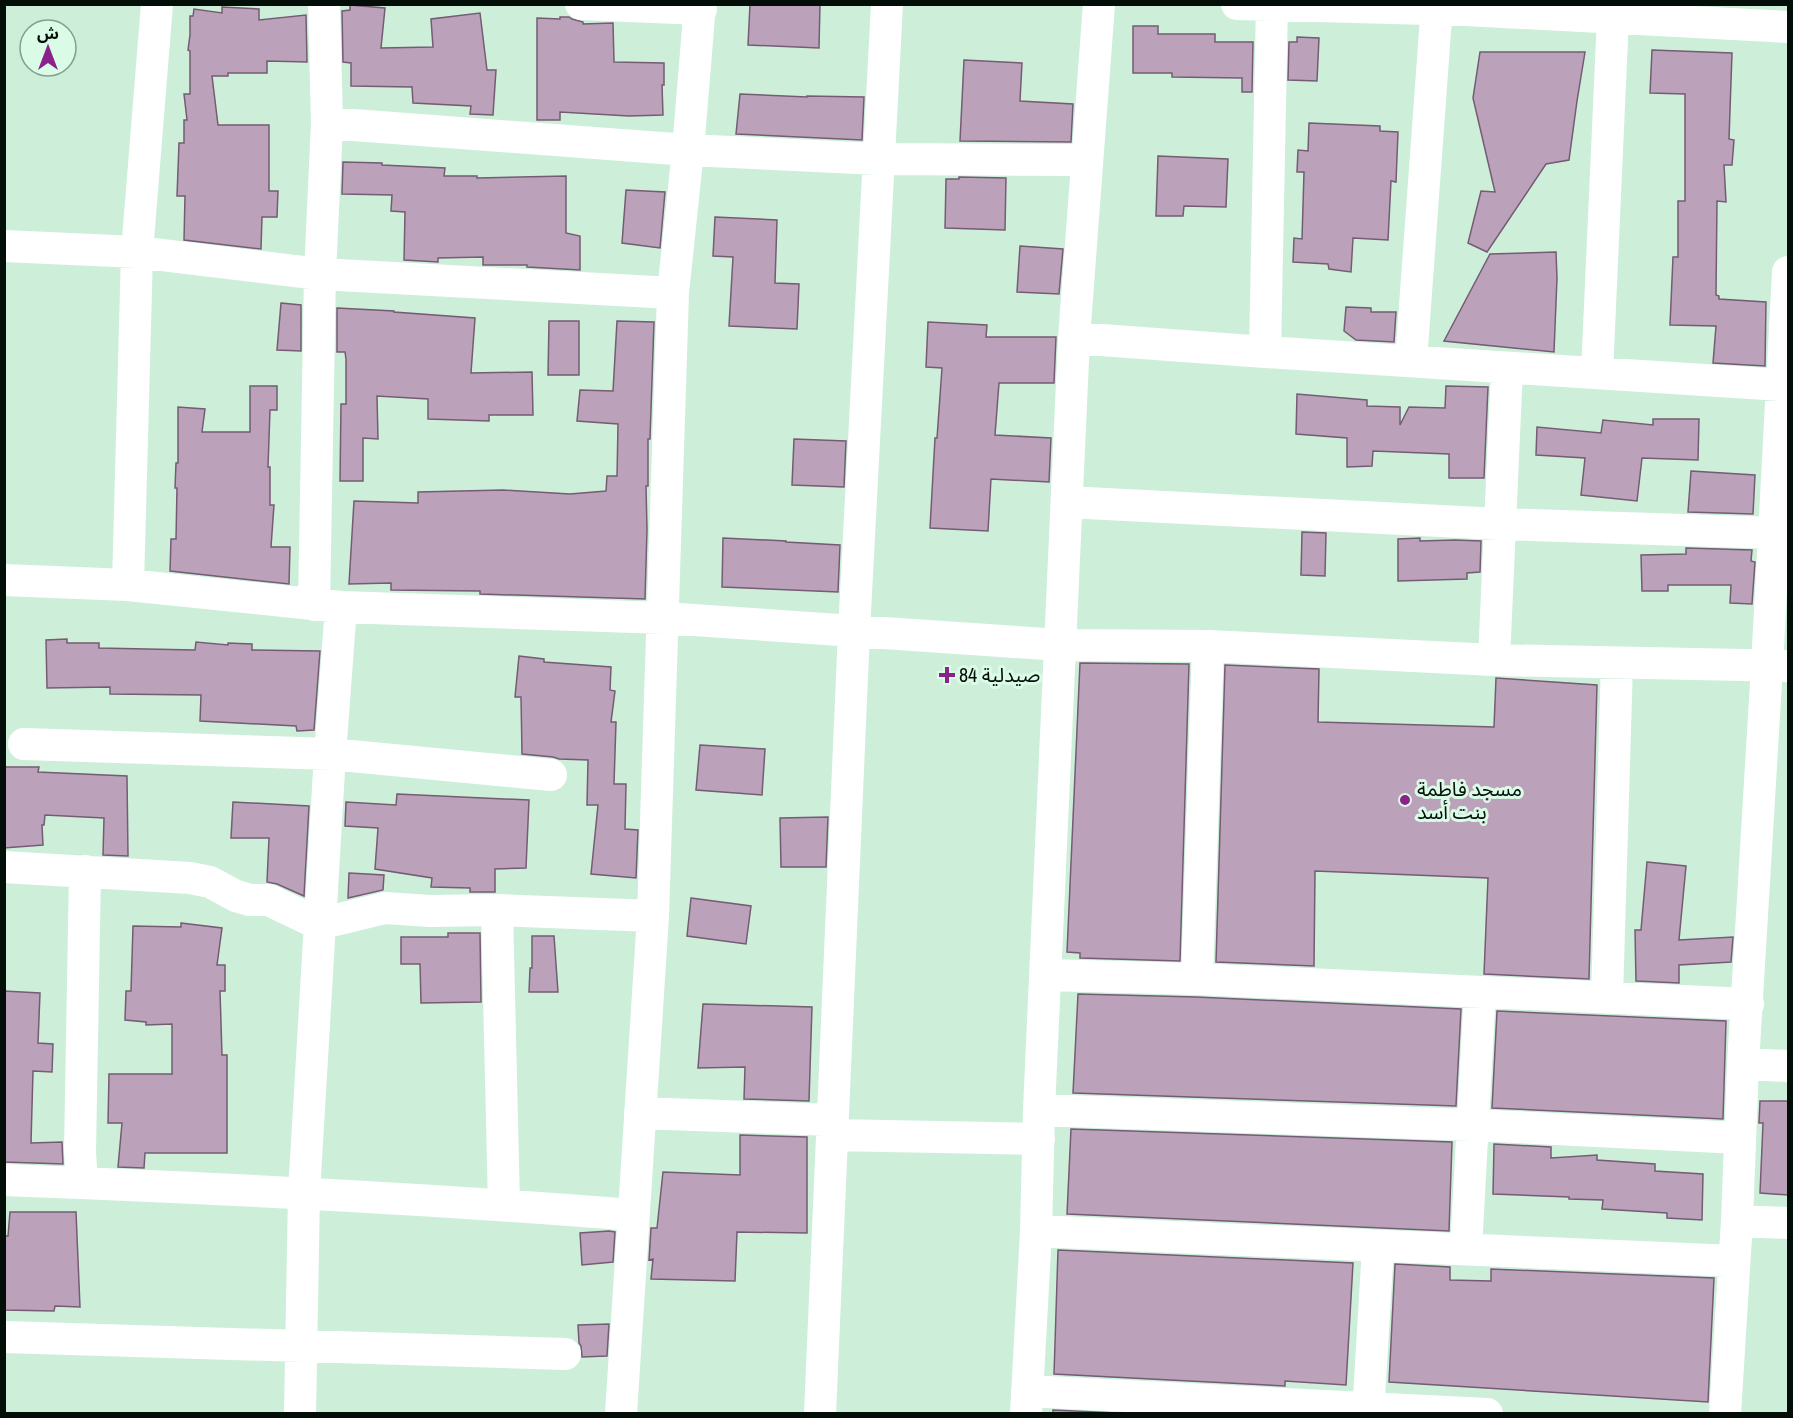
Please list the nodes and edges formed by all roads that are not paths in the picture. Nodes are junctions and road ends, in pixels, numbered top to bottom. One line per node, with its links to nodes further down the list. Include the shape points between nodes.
1 (157, 4): 17 (street)
2 (324, 4): 12 (street)
3 (581, 4): 8 (street)
4 (887, 4): 14 (street)
5 (1099, 4): 15 (street)
6 (1237, 4): 7 (street)
7 (1272, 5): 9 (street); 22 (street)
8 (701, 7): 13 (street)
9 (1437, 8): 10 (street); 23 (street)
10 (1613, 17): 11 (street); 25 (street)
11 (1788, 27)
12 (327, 123): 13 (street); 19 (street)
13 (688, 150): 14 (street); 20 (street)
14 (879, 159): 15 (street); 34 (street)
15 (1086, 160): 21 (street)
16 (4, 246): 17 (street)
17 (137, 252): 19 (street); 31 (street)
18 (1788, 272): 26 (street)
19 (320, 274): 20 (street); 32 (street)
20 (673, 293): 33 (street)
21 (1074, 338): 22 (street); 27 (street)
22 (1264, 352): 23 (street)
23 (1411, 361): 24 (street)
24 (1507, 368): 25 (street); 28 (street)
25 (1597, 373): 26 (street)
26 (1782, 385): 29 (street)
27 (1066, 501): 28 (street); 35 (street)
28 (1500, 524): 29 (street); 37 (street)
29 (1774, 533): 39 (street)
30 (4, 580): 31 (street)
31 (128, 585): 32 (street)
32 (328, 606): 33 (street); 41 (street)
33 (664, 618): 34 (street); 46 (street)
34 (854, 631): 35 (street); 58 (street)
35 (1060, 645): 36 (street); 48 (street)
36 (1208, 646): 37 (street); 49 (street)
37 (1494, 660): 38 (street)
38 (1617, 663): 39 (street); 51 (street)
39 (1778, 666): 52 (street)
40 (24, 744): 41 (street)
41 (330, 754): 42 (street); 47 (street)
42 (551, 775)
43 (4, 867): 44 (street)
44 (85, 871): 47 (street, via 210,882 249,900 269,900); 61 (street)
45 (497, 910): 46 (street); 47 (street, via 385,908); 63 (street)
46 (653, 916): 55 (street)
47 (319, 924): 62 (street)
48 (1046, 975): 49 (street); 56 (street)
49 (1197, 979): 50 (street)
50 (1480, 992): 51 (street); 57 (street)
51 (1607, 997): 52 (street)
52 (1748, 1004): 53 (street)
53 (1743, 1064): 54 (street); 59 (street)
54 (1788, 1066)
55 (640, 1113): 58 (street); 64 (street)
56 (1039, 1125): 57 (street); 58 (street); 67 (street)
57 (1473, 1125): 59 (street); 69 (street)
58 (833, 1127): 78 (street)
59 (1740, 1138): 65 (street)
60 (4, 1180): 61 (street)
61 (82, 1183): 62 (street)
62 (304, 1193): 63 (street); 72 (street)
63 (504, 1205): 64 (street)
64 (633, 1215): 77 (street)
65 (1737, 1221): 66 (street); 70 (street)
66 (1788, 1223)
67 (1036, 1231): 68 (street); 74 (street)
68 (1378, 1247): 69 (street); 75 (street)
69 (1466, 1249): 70 (street)
70 (1734, 1261): 80 (street)
71 (4, 1337): 72 (street)
72 (302, 1346): 73 (street); 76 (street)
73 (565, 1354)
74 (1027, 1402): 75 (street)
75 (1368, 1410): 79 (street)
76 (300, 1413)
77 (621, 1413)
78 (820, 1413)
79 (1487, 1413)
80 (1725, 1413)

